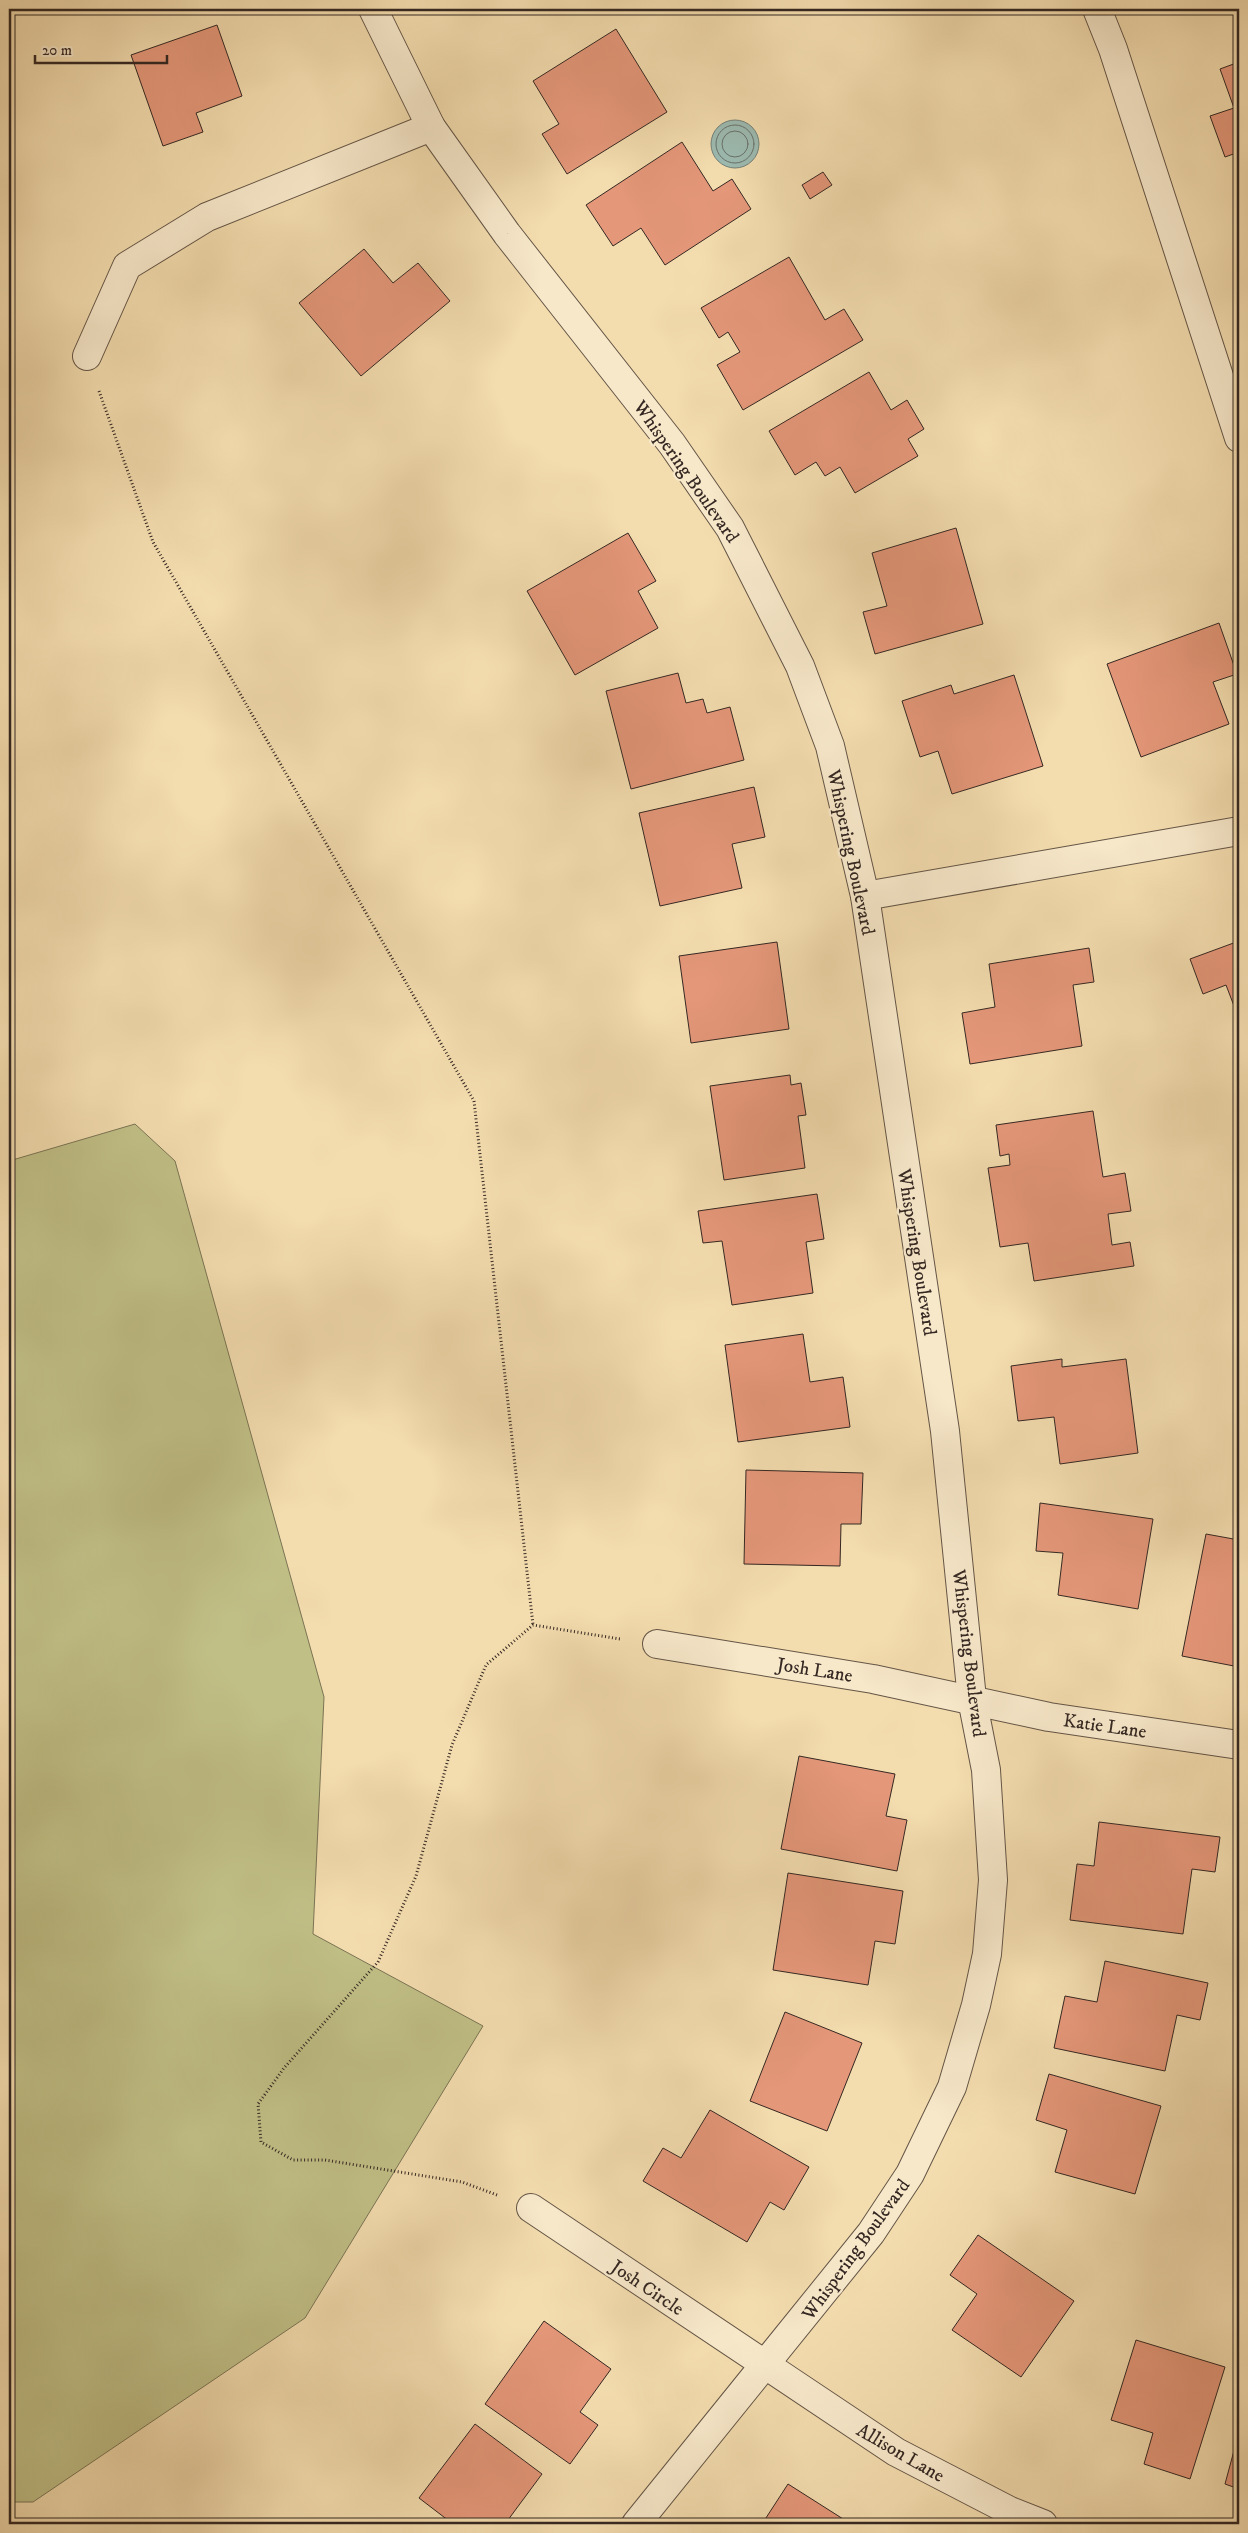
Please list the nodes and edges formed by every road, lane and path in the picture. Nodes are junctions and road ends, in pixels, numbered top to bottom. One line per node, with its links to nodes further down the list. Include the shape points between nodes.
1 (372, 9): 3 (street, Whispering Boulevard)
2 (1097, 9): 5 (street)
3 (431, 127): 4 (street, via 207,216 127,266); 7 (street, Whispering Boulevard, via 507,234 672,444 730,528 800,666 830,746)
4 (87, 356): 8 (path, via 153,542 474,1102)
5 (1239, 438)
6 (1239, 831): 7 (street)
7 (864, 896): 10 (street, Whispering Boulevard, via 945,1431)
8 (533, 1625): 9 (path); 12 (path, via 486,1665 452,1745 416,1876 378,1962 284,2068 258,2104 261,2142 293,2160 325,2160 462,2182)
9 (657, 1644): 10 (street, Josh Lane, via 874,1679)
10 (972, 1699): 11 (street, Katie Lane, via 1049,1717); 13 (street, Whispering Boulevard, via 986,1770 993,1880 987,1954 976,2006 952,2087 910,2174 892,2202)
11 (1239, 1745)
12 (531, 2208): 13 (street, Josh Circle)
13 (766, 2366): 14 (street, Whispering Boulevard); 15 (street, Allison Lane, via 896,2452 1010,2511)
14 (636, 2524)
15 (1044, 2524)

